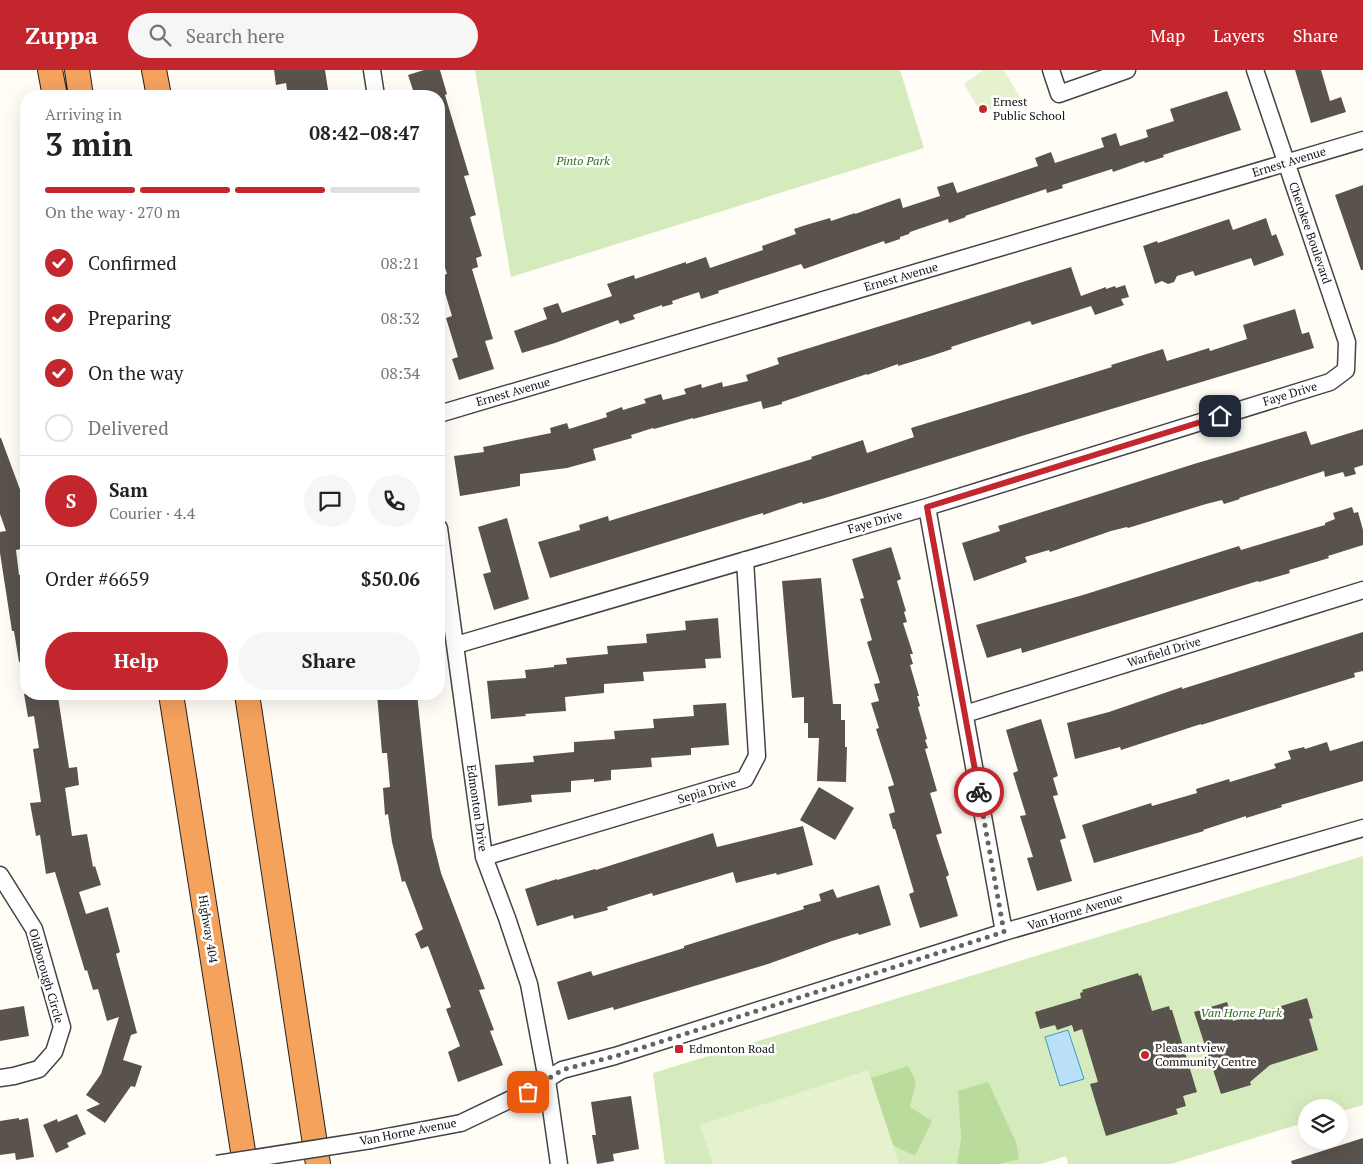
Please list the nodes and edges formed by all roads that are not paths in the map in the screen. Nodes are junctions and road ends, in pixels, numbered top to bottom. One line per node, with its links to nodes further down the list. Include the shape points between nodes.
1 (50, 70): 7 (highway)
2 (77, 70): 8 (highway)
3 (372, 70): 9 (street)
4 (1051, 70): 5 (street, via 1059,94)
5 (1127, 70)
6 (1255, 70): 11 (street, Cherokee Boulevard)
7 (54, 90)
8 (80, 90)
9 (375, 90)
10 (1363, 140): 11 (street, Ernest Avenue)
11 (1286, 163): 12 (street, Cherokee Boulevard, via 1347,342); 13 (street, Ernest Avenue)
12 (1346, 370): 14 (street, Faye Drive, via 1330,382)
13 (445, 412)
14 (927, 507): 15 (street, Faye Drive); 21 (street)
15 (746, 560): 18 (street, Faye Drive); 23 (street, Sepia Drive, via 757,756 745,779)
16 (445, 569): 18 (street, Edmonton Drive)
17 (1363, 590): 21 (street, Warfield Drive)
18 (456, 645): 23 (street, Edmonton Drive)
19 (172, 700): 29 (highway, Highway 404)
20 (248, 700): 30 (highway)
21 (965, 714): 25 (street)
22 (1363, 828): 25 (street, Van Horne Avenue)
23 (484, 857): 27 (street, Edmonton Drive, via 529,984)
24 (0, 875): 26 (street, Oldborough Circle, via 34,929 62,1027 54,1052 39,1069)
25 (1004, 932): 27 (street, Van Horne Avenue, via 616,1056 562,1070)
26 (0, 1078)
27 (547, 1080): 28 (street, Van Horne Avenue, bridge, via 461,1123); 31 (street)
28 (216, 1164)
29 (245, 1164)
30 (318, 1164)
31 (559, 1164)

